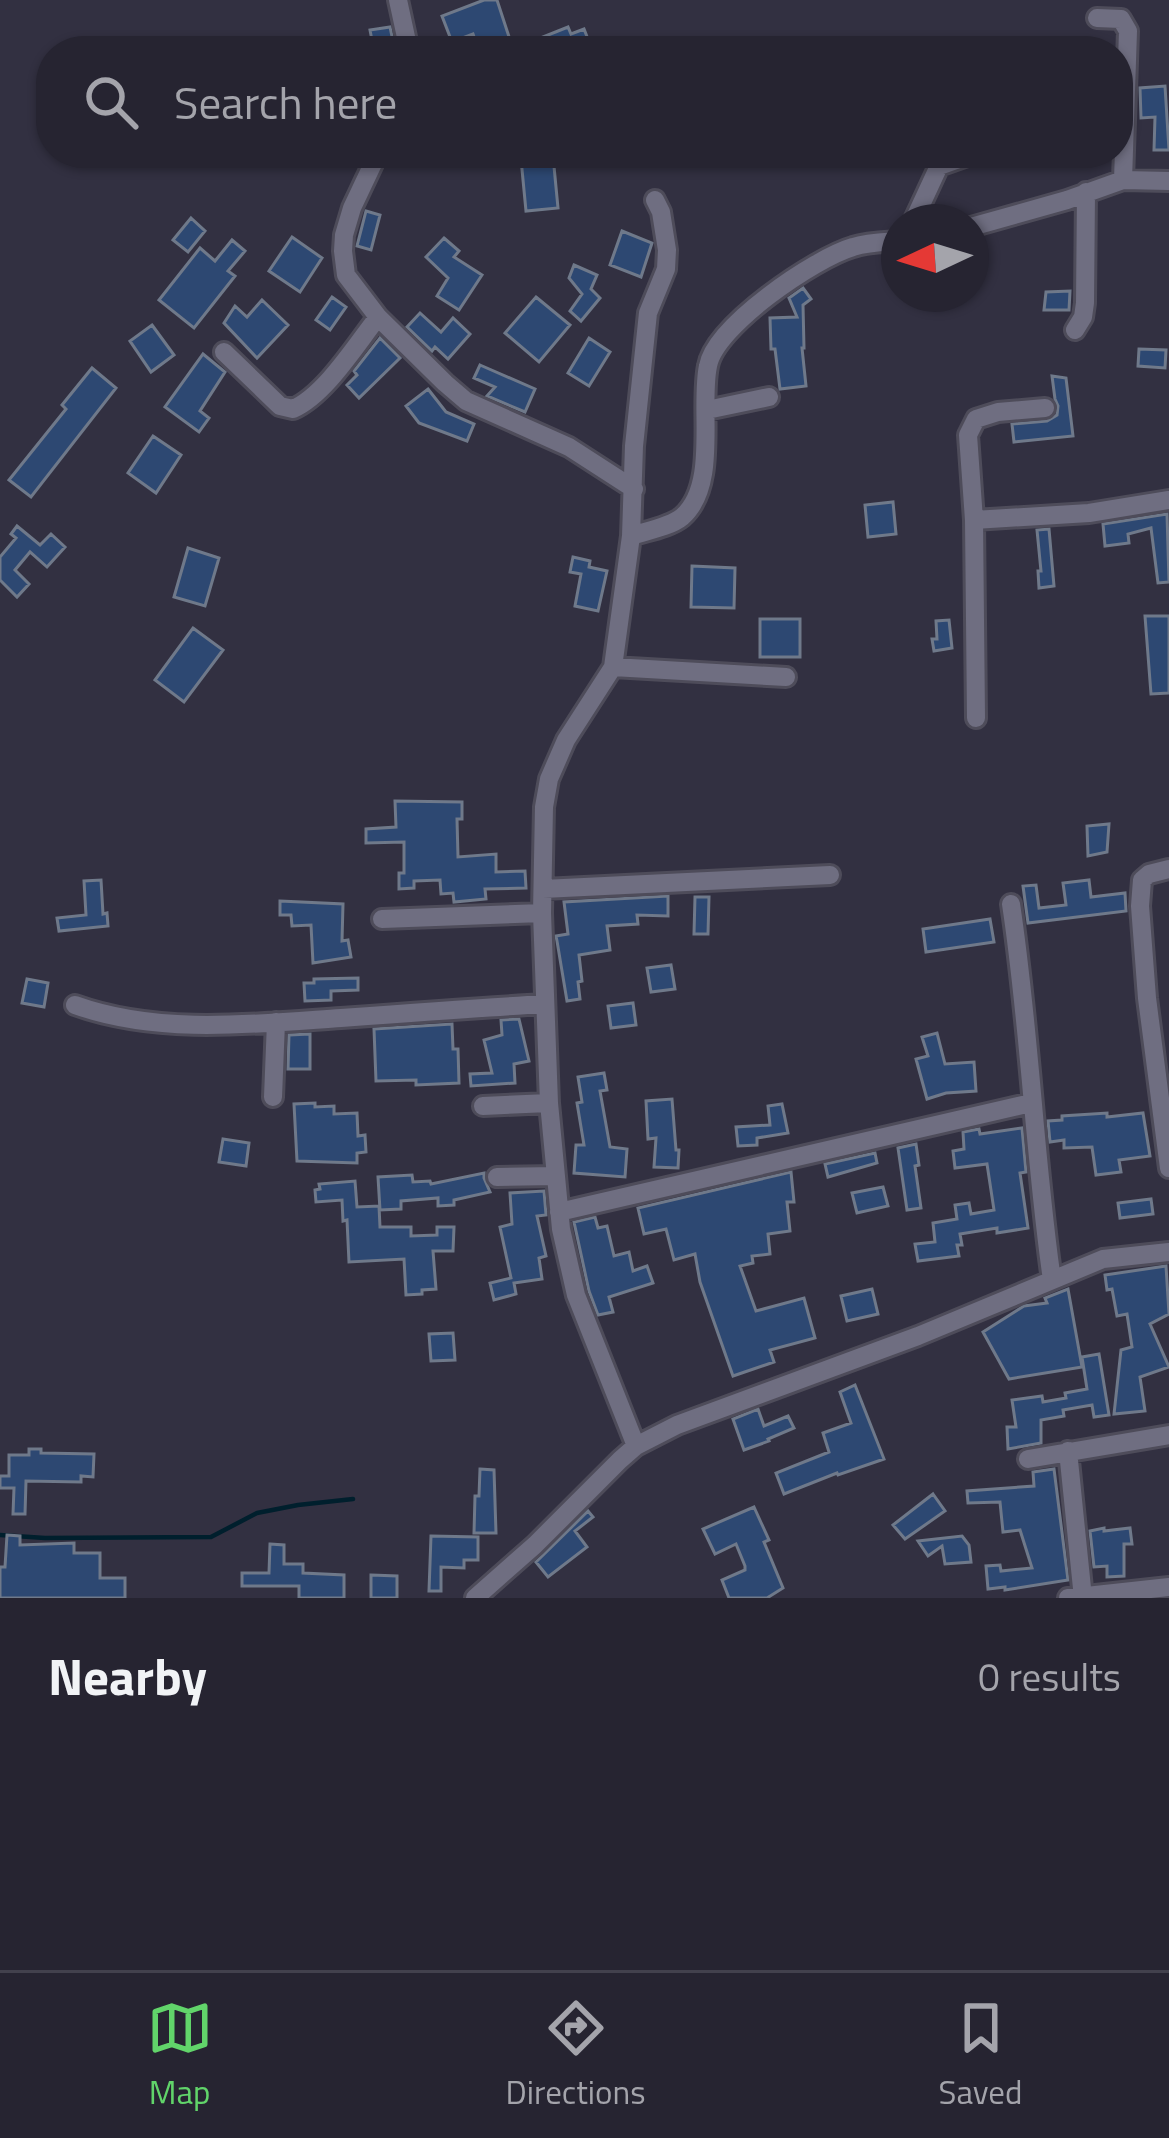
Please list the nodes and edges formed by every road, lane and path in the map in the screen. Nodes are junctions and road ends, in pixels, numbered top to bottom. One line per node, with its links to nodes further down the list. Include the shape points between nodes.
1 (398, 0): 3 (street)
2 (1097, 18): 4 (street, via 1121,19)
3 (406, 36)
4 (1128, 36)
5 (371, 168): 15 (street, via 343,251 346,275)
6 (935, 168): 12 (street)
7 (1123, 168): 8 (street)
8 (1123, 180): 9 (street); 10 (street)
9 (1169, 181)
10 (1086, 192): 13 (street); 16 (street, via 1085,303)
11 (655, 200): 21 (street, via 668,250 648,313)
12 (920, 204)
13 (989, 222)
14 (881, 243): 20 (street, via 814,265 720,339 708,362)
15 (378, 317): 17 (street, via 293,409); 21 (street, via 466,400 569,447)
16 (1075, 330)
17 (224, 352)
18 (769, 397): 20 (street)
19 (1045, 408): 23 (street, via 976,418 968,435)
20 (707, 410): 24 (street, via 703,470 685,515)
21 (634, 489): 24 (street)
22 (1169, 500): 23 (street)
23 (974, 520): 27 (street)
24 (631, 536): 25 (street)
25 (613, 667): 26 (street); 30 (street, via 549,779)
26 (786, 677)
27 (976, 718)
28 (1169, 869): 35 (street, via 1142,880)
29 (830, 875): 30 (street)
30 (543, 890): 32 (street)
31 (1011, 904): 41 (street)
32 (542, 913): 33 (street); 36 (street)
33 (382, 919)
34 (1169, 995): 35 (street)
35 (1147, 998): 43 (street)
36 (545, 1004): 38 (street); 40 (street)
37 (75, 1005): 38 (street, via 137,1020)
38 (276, 1022): 39 (street)
39 (274, 1096)
40 (549, 1103): 42 (street); 44 (street)
41 (1031, 1103): 46 (street); 48 (street)
42 (484, 1106)
43 (1169, 1168)
44 (556, 1176): 45 (street); 46 (street)
45 (497, 1177)
46 (559, 1212): 50 (street, via 576,1295)
47 (1169, 1252): 48 (street, via 1103,1259)
48 (1052, 1280): 50 (street)
49 (1169, 1435): 51 (street)
50 (636, 1447): 55 (street)
51 (1067, 1451): 52 (street); 54 (street)
52 (1028, 1459)
53 (1169, 1587): 54 (street)
54 (1083, 1597): 56 (street)
55 (475, 1598)
56 (1068, 1598)

